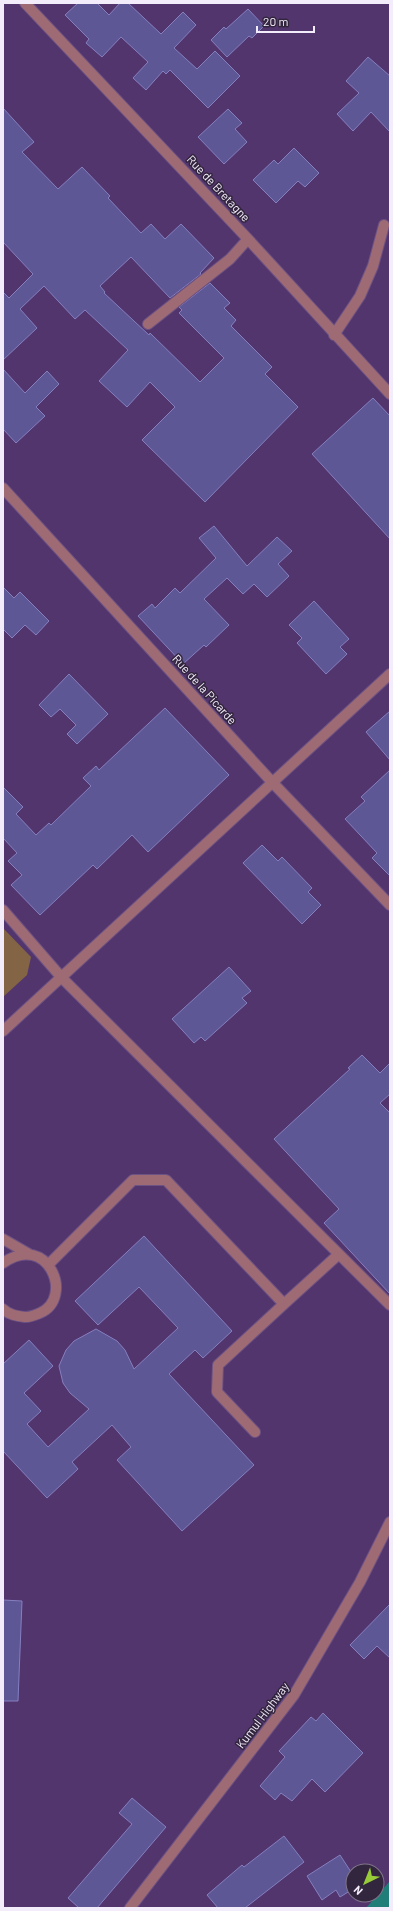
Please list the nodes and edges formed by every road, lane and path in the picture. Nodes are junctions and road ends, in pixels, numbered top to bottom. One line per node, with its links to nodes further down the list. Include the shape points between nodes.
1 (26, 3): 3 (street, Rue de Bretagne)
2 (384, 225): 5 (street, via 373,266 360,296)
3 (248, 239): 4 (street, via 230,258); 5 (street, Rue de Bretagne)
4 (148, 324)
5 (334, 335): 6 (street, Rue de Bretagne)
6 (390, 394)
7 (3, 488): 9 (street, Rue de la Picarde)
8 (390, 674): 9 (street)
9 (272, 782): 10 (street, Rue de la Picarde); 12 (street)
10 (390, 905)
11 (3, 910): 12 (street)
12 (62, 978): 13 (street); 16 (street)
13 (3, 1031)
14 (3, 1239): 15 (street)
15 (29, 1254): 17 (street, via 13,1256); 18 (street, via 40,1258)
16 (339, 1254): 19 (street); 20 (street)
17 (3, 1263)
18 (48, 1265): 19 (street, via 133,1180 166,1180); 21 (street, via 52,1269 56,1285 55,1295 43,1312 30,1317 15,1316)
19 (284, 1304): 22 (street, via 218,1365 217,1392)
20 (390, 1305)
21 (3, 1309)
22 (255, 1432)
23 (390, 1522): 24 (street, Kumul Highway, via 360,1582 294,1695)
24 (130, 1908)

